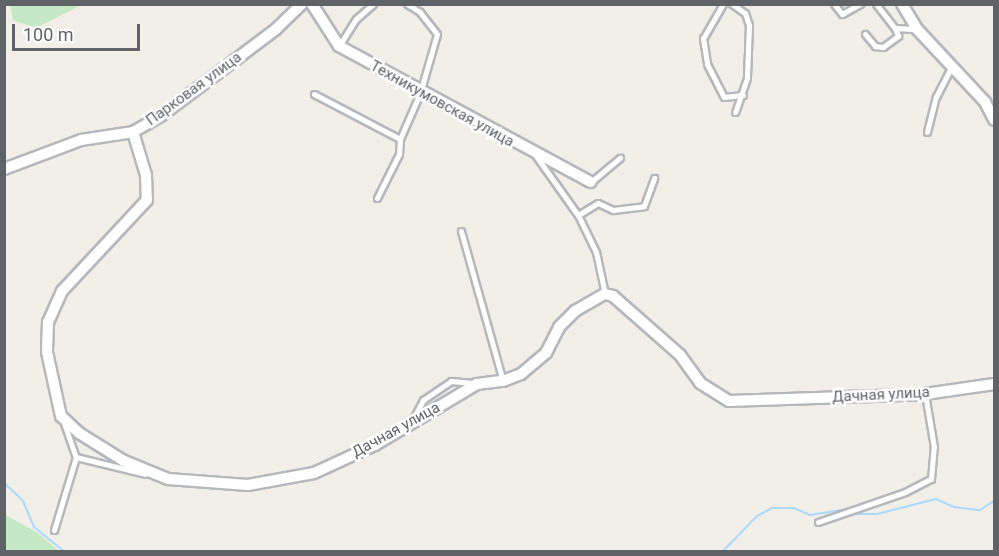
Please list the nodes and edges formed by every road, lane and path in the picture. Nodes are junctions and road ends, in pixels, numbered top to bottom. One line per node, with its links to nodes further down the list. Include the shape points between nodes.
1 (302, 4): 23 (street, Парковая улица, via 276,29 162,115)
2 (312, 4): 14 (street, Техникумовская улица)
3 (373, 4): 14 (lane, via 356,19)
4 (407, 4): 16 (lane, via 420,12 437,34)
5 (723, 4): 18 (lane, via 703,38 707,64 724,96)
6 (732, 4): 18 (lane, via 745,13 749,25)
7 (834, 4): 8 (lane, via 842,14)
8 (860, 4)
9 (876, 4): 11 (lane)
10 (902, 4): 12 (street)
11 (895, 28): 12 (lane); 13 (lane, via 898,36 883,47 875,46)
12 (916, 29): 15 (street)
13 (865, 34)
14 (339, 46): 16 (street, Техникумовская улица)
15 (951, 68): 19 (street); 24 (lane, via 936,96)
16 (420, 93): 25 (lane); 26 (street, Техникумовская улица)
17 (314, 94): 25 (lane)
18 (743, 95): 21 (lane)
19 (985, 102): 20 (lane); 22 (street)
20 (994, 110)
21 (735, 112)
22 (994, 120)
23 (133, 132): 28 (street, Парковая улица, via 81,140); 39 (street, via 146,175 147,200 62,291 48,322 50,378)
24 (927, 132)
25 (400, 139): 31 (lane, via 393,170)
26 (536, 155): 30 (street, Техникумовская улица); 32 (lane)
27 (620, 158): 30 (lane)
28 (4, 169)
29 (654, 178): 32 (lane, via 644,206 613,210 598,203)
30 (591, 182)
31 (377, 198)
32 (578, 215): 34 (lane, via 596,252)
33 (461, 231): 35 (lane)
34 (605, 294): 35 (street, Дачная улица, via 575,311 559,327 546,353 521,374); 38 (street, Дачная улица, via 613,296 680,355 700,383 729,401)
35 (503, 381): 36 (street, Дачная улица)
36 (477, 384): 40 (street, Дачная улица); 40 (lane, via 451,381 423,400)
37 (994, 384): 38 (street, Дачная улица)
38 (925, 394): 43 (lane, via 934,447 931,479)
39 (61, 416): 41 (lane); 42 (street, Дачная улица, via 124,461)
40 (411, 423): 42 (street, Дачная улица, via 324,468 288,481 248,485)
41 (76, 457): 42 (lane); 44 (lane)
42 (168, 479)
43 (818, 522)
44 (54, 530)

